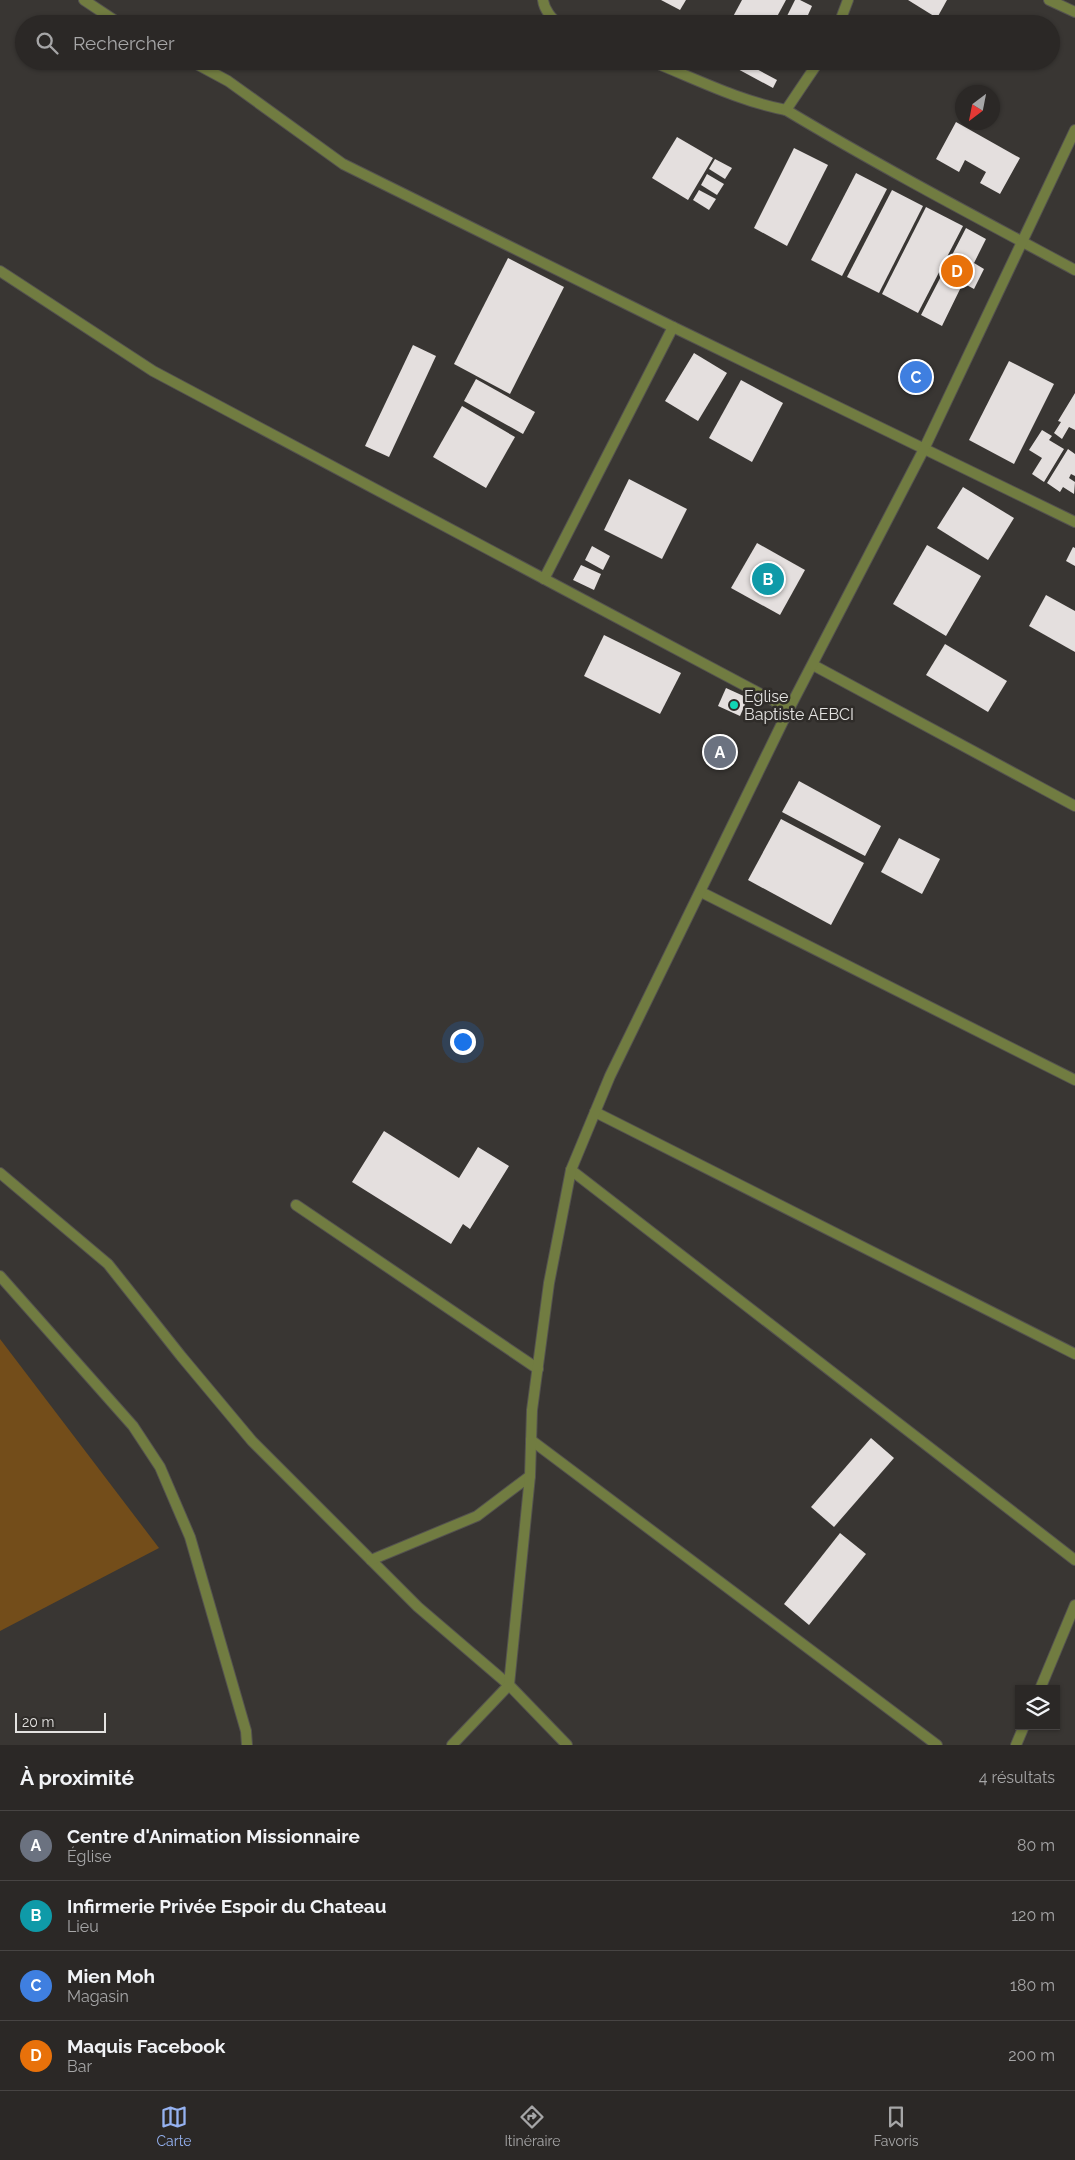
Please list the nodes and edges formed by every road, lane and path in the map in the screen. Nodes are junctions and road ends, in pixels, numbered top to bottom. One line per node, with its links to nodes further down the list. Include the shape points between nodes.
1 (84, 0): 6 (street)
2 (543, 0): 7 (street)
3 (848, 0): 8 (street)
4 (1049, 0): 5 (street)
5 (1075, 12)
6 (106, 15)
7 (551, 15)
8 (843, 15)
9 (208, 70): 17 (street, via 228,81 343,164)
10 (674, 70): 12 (street, via 768,107)
11 (813, 70): 12 (street)
12 (786, 110): 14 (street, via 878,165)
13 (1075, 130): 14 (street)
14 (1022, 242): 15 (street); 18 (street)
15 (1075, 270)
16 (0, 271): 20 (street, via 153,371)
17 (673, 327): 18 (street); 20 (street)
18 (924, 449): 19 (street); 21 (street)
19 (1075, 522)
20 (544, 579): 22 (street)
21 (813, 665): 22 (street); 23 (street)
22 (789, 709): 24 (street)
23 (1075, 806)
24 (701, 892): 25 (street); 26 (street)
25 (1075, 1080)
26 (595, 1112): 27 (street); 31 (street)
27 (571, 1170): 32 (street, via 549,1283); 36 (street)
28 (0, 1173): 35 (street, via 108,1264 252,1441)
29 (296, 1205): 32 (street)
30 (0, 1276): 41 (street, via 134,1426 160,1467 190,1537 246,1731)
31 (1075, 1354)
32 (538, 1369): 33 (street)
33 (531, 1440): 34 (street); 44 (street)
34 (530, 1476): 35 (street, via 477,1516); 38 (street)
35 (371, 1560): 38 (street, via 418,1607)
36 (1075, 1560)
37 (1075, 1605): 39 (street)
38 (509, 1685): 42 (street); 43 (street)
39 (1042, 1685)
40 (1022, 1730): 45 (street)
41 (246, 1745)
42 (452, 1745)
43 (567, 1745)
44 (937, 1745)
45 (1016, 1745)

